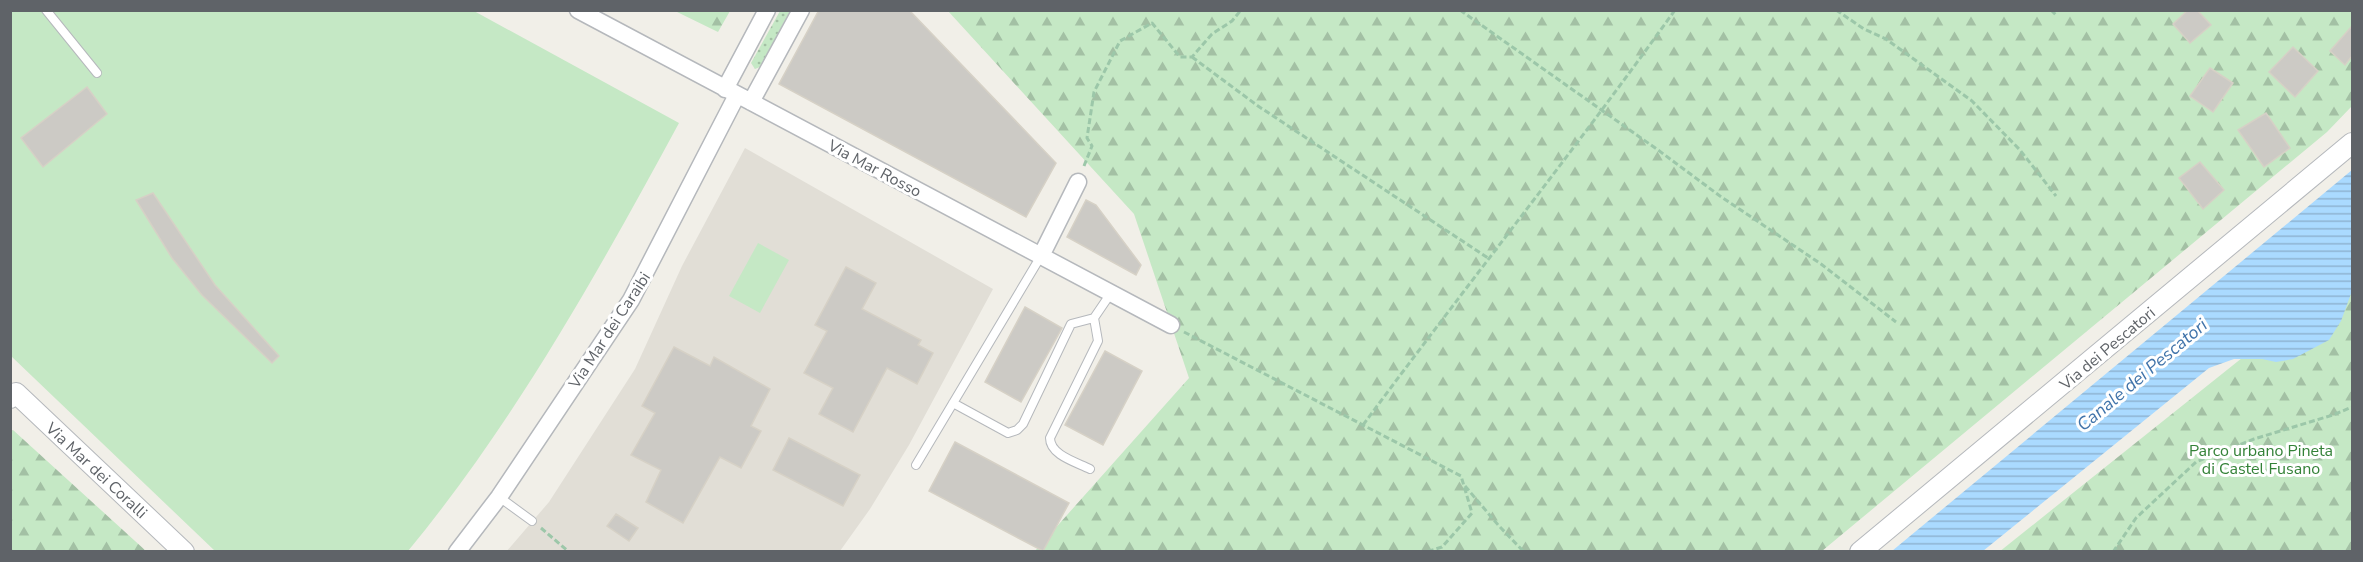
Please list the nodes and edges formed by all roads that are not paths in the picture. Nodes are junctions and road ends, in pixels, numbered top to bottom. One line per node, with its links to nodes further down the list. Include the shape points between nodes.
1 (46, 10): 5 (lane)
2 (578, 10): 6 (street, Via Mar Rosso)
3 (766, 10): 6 (street, Via Mar dei Caraibi)
4 (801, 10): 6 (street, Via Mar dei Caraibi)
5 (97, 73)
6 (738, 96): 9 (street, Via Mar Rosso); 17 (street, Via Mar dei Caraibi, via 636,290)
7 (2352, 143): 21 (street, Via dei Pescatori)
8 (1078, 182): 9 (street)
9 (1041, 256): 10 (street, Via Mar Rosso); 14 (lane)
10 (1111, 293): 11 (lane); 12 (street, Via Mar Rosso)
11 (1094, 318): 14 (lane, via 1071,324 1017,430 1008,433); 16 (lane, via 1098,341 1050,438 1054,451)
12 (1171, 325)
13 (12, 393): 19 (street, Via Mar dei Coralli)
14 (953, 403): 15 (lane)
15 (916, 465)
16 (1089, 470)
17 (499, 497): 18 (lane); 20 (street, Via Mar dei Caraibi)
18 (532, 521)
19 (184, 552)
20 (457, 552)
21 (1860, 552)

